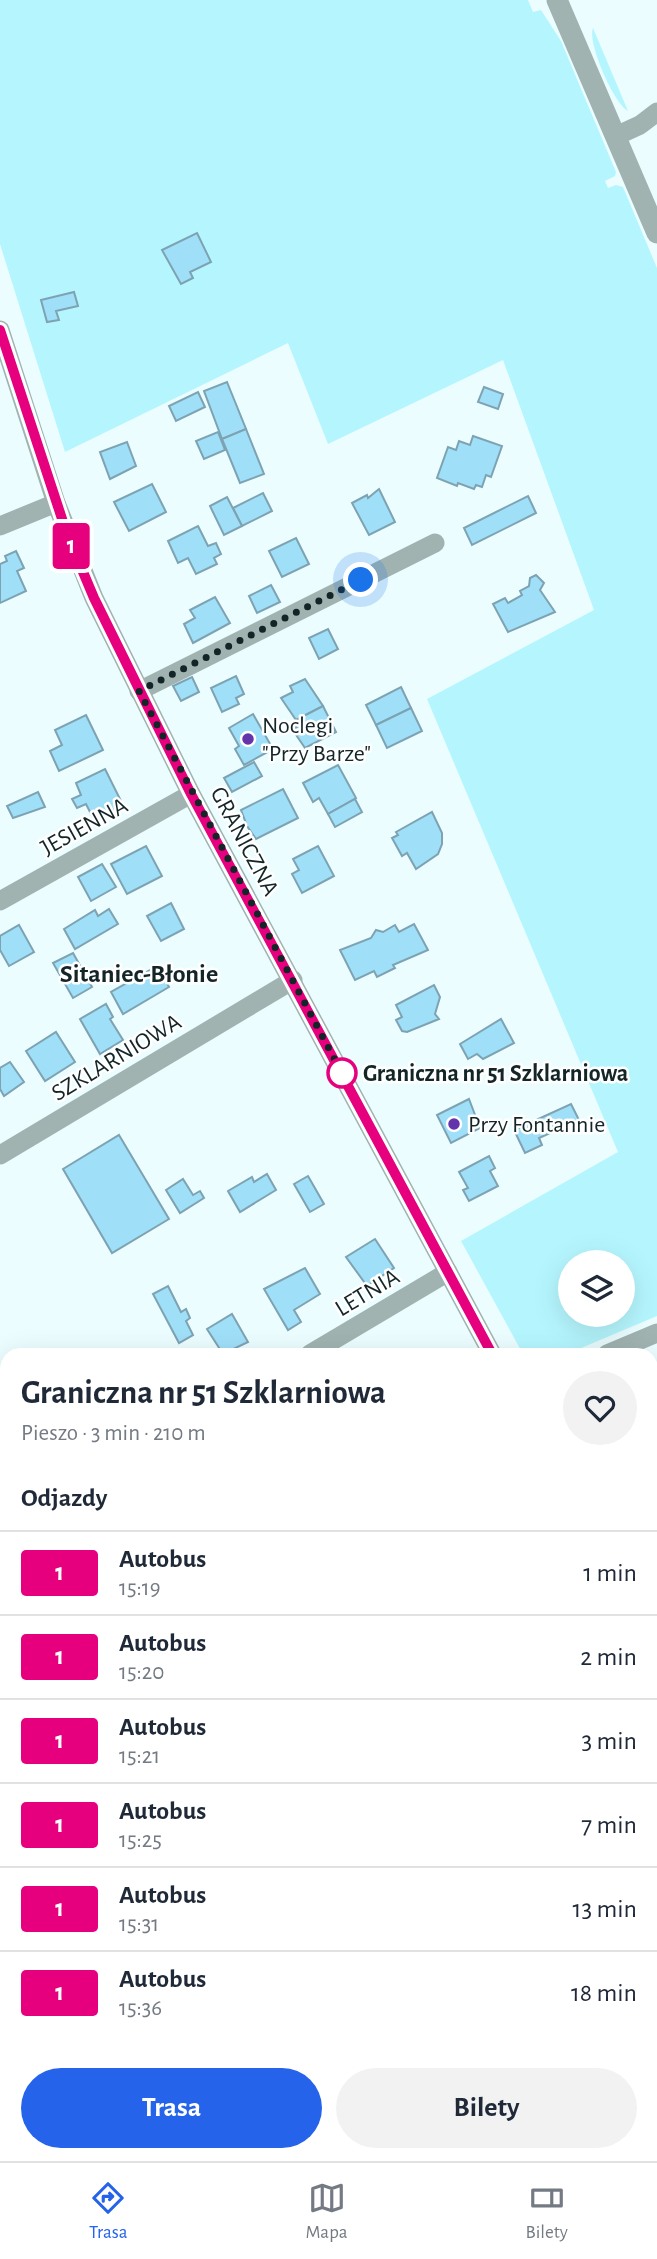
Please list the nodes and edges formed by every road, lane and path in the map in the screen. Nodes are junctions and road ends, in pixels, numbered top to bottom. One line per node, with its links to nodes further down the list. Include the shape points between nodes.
1 (557, 0): 3 (street)
2 (656, 113): 3 (street)
3 (616, 136): 4 (street)
4 (657, 233)
5 (0, 330): 6 (street, GRANICZNA)
6 (56, 503): 7 (street); 9 (street, GRANICZNA, via 79,565)
7 (0, 526)
8 (435, 543): 9 (street)
9 (139, 691): 10 (street, GRANICZNA)
10 (191, 794): 11 (street, JESIENNA); 12 (street, GRANICZNA)
11 (0, 901)
12 (293, 980): 13 (street, SZKLARNIOWA); 14 (street, GRANICZNA)
13 (0, 1155)
14 (448, 1272): 16 (street, LETNIA); 17 (street, GRANICZNA)
15 (657, 1333): 18 (street)
16 (320, 1348)
17 (489, 1348)
18 (621, 1348)

